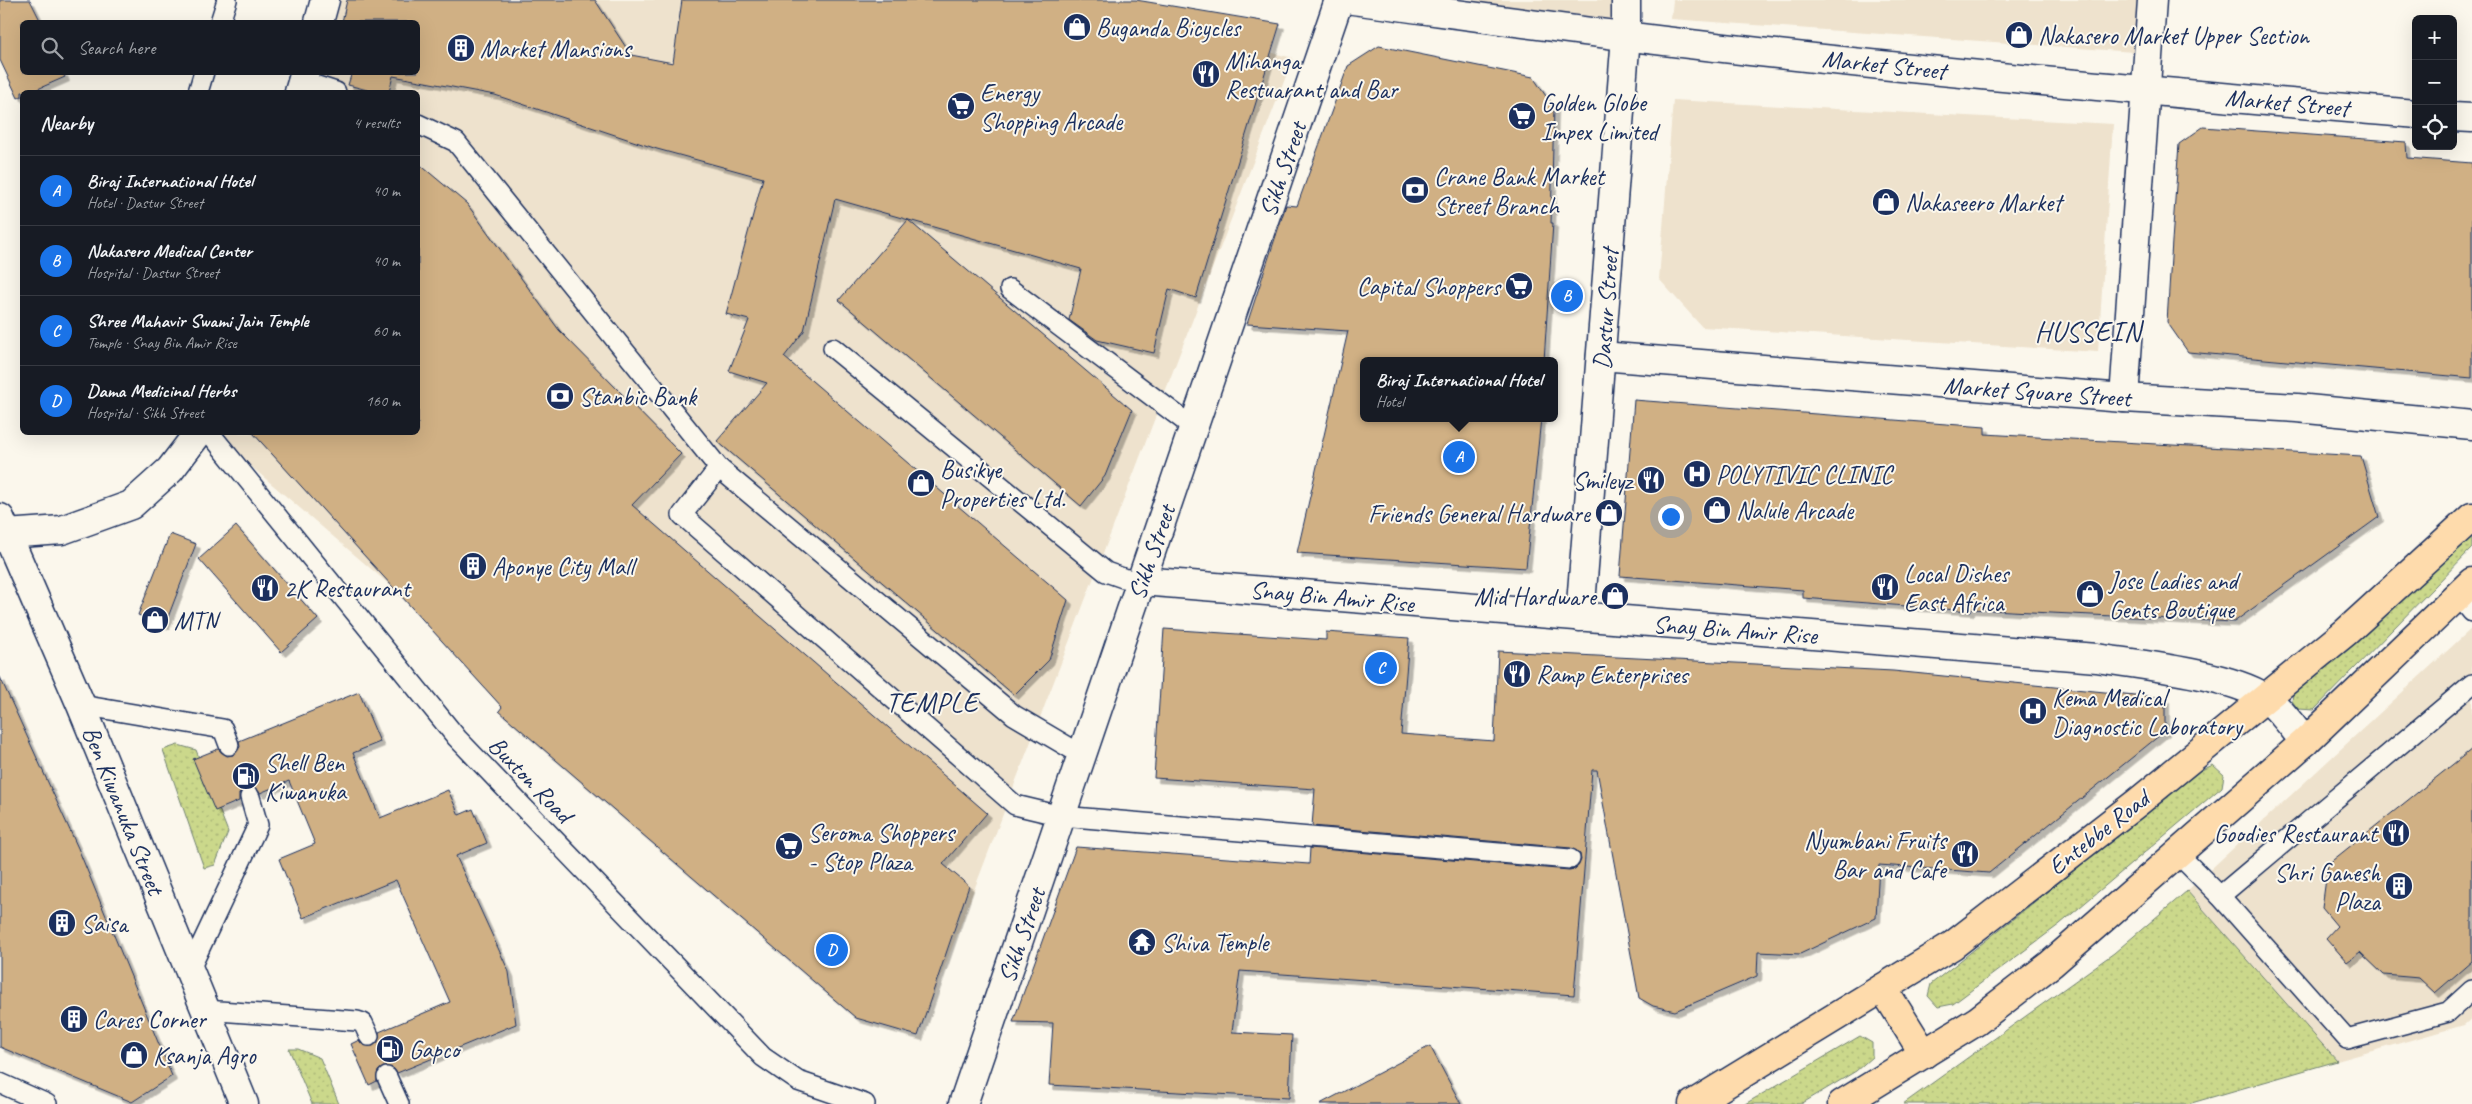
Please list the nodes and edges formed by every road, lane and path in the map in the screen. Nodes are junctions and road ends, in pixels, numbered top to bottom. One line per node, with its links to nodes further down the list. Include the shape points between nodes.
1 (227, 0): 7 (lane)
2 (325, 0): 8 (street)
3 (1339, 0): 24 (street, Sikh Street)
4 (1353, 0): 9 (street, Market Street)
5 (1626, 0): 9 (street, Dastur Street)
6 (2152, 0): 14 (street)
7 (221, 20)
8 (320, 20)
9 (1626, 36): 14 (street, Market Street); 21 (street, Dastur Street)
10 (203, 75): 12 (lane)
11 (302, 82): 13 (lane)
12 (199, 90)
13 (329, 90)
14 (2144, 90): 15 (street, Market Street); 22 (street)
15 (2412, 114)
16 (2457, 117): 17 (street)
17 (2472, 118)
18 (420, 125): 27 (lane, via 456,142)
19 (1010, 289): 24 (lane)
20 (833, 348): 30 (lane, via 1106,572)
21 (1601, 356): 22 (street, Market Square Street); 32 (street, Dastur Street)
22 (2124, 398): 23 (street, Market Square Street, via 2297,408)
23 (2472, 425)
24 (1194, 428): 30 (street, Sikh Street)
25 (197, 435): 29 (street, via 170,470 131,505 62,530)
26 (212, 435): 55 (lane, Buxton Road, via 457,738 763,1057 798,1081)
27 (719, 468): 38 (lane, via 1014,715); 40 (lane, via 682,514 1015,805)
28 (2472, 517): 34 (main road, Entebbe Road, via 2346,632)
29 (3, 526): 35 (street, Ben Kiwanuka Street)
30 (1141, 580): 32 (street, Snay Bin Amir Rise); 38 (street, Sikh Street)
31 (2467, 596): 36 (main road)
32 (1580, 617): 34 (street, Snay Bin Amir Rise, via 2097,658 2213,679)
33 (2472, 684): 43 (lane)
34 (2264, 697): 36 (street, Snay Bin Amir Rise); 45 (main road, Entebbe Road, via 2138,802 1954,945)
35 (81, 705): 37 (lane, via 222,729); 44 (street, Ben Kiwanuka Street)
36 (2305, 742): 41 (main road)
37 (229, 745)
38 (1082, 755): 40 (street, Sikh Street)
39 (250, 797): 44 (lane, via 258,825)
40 (1061, 816): 42 (lane); 56 (street, Sikh Street)
41 (2178, 854): 43 (lane); 49 (main road, via 2014,992 1977,1021)
42 (1570, 859)
43 (2220, 896): 46 (lane, via 2348,1039 2448,1012)
44 (189, 971): 47 (street, Ben Kiwanuka Street)
45 (1883, 988): 49 (main road); 57 (main road, Entebbe Road)
46 (2472, 990)
47 (205, 1010): 48 (lane, via 357,1021 363,1023); 53 (street, Ben Kiwanuka Street)
48 (369, 1036)
49 (1924, 1054): 58 (main road)
50 (387, 1077): 54 (lane)
51 (0, 1083): 52 (lane)
52 (47, 1104)
53 (244, 1104)
54 (399, 1104)
55 (865, 1104)
56 (963, 1104)
57 (1693, 1104)
58 (1842, 1104)

